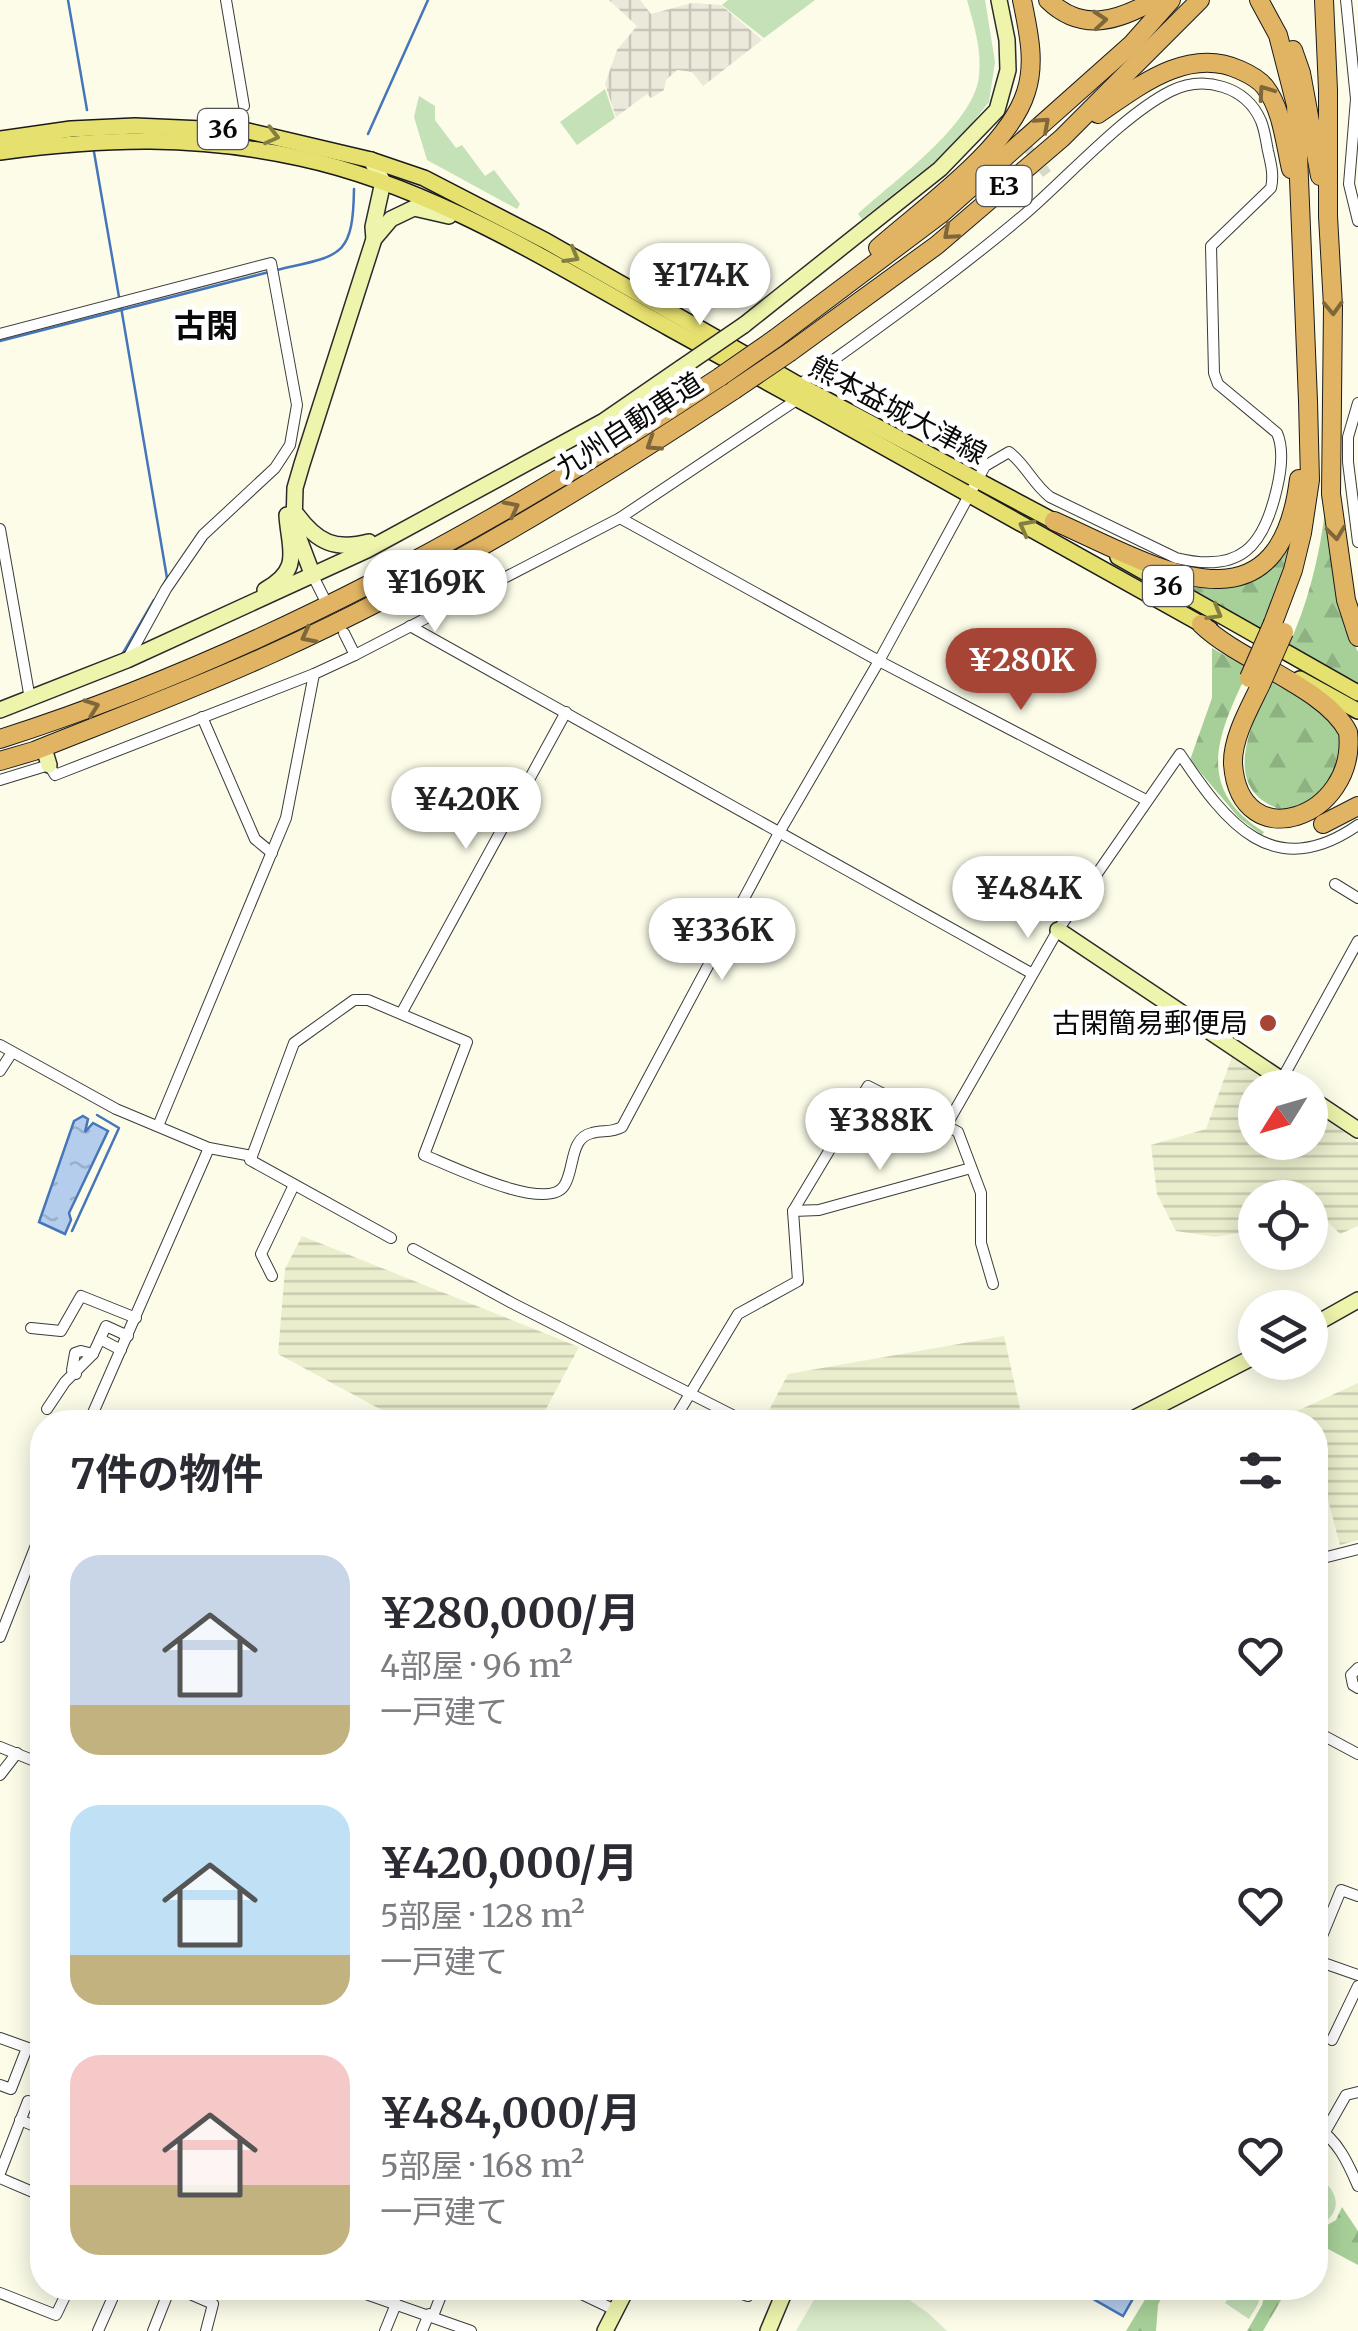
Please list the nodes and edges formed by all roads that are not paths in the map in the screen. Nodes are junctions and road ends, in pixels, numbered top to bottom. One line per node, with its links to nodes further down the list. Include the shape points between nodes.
1 (226, 0): 13 (street)
2 (998, 0): 40 (street, bridge, via 1007,40 1002,115 744,324 604,422)
3 (1022, 0): 28 (highway, via 1030,71 1012,123)
4 (1048, 0): 5 (highway, one-way to 5, via 1081,21 1128,16)
5 (1155, 0)
6 (1170, 0): 28 (highway, 九州自動車道 / E3, one-way to 6, via 969,190 1132,44)
7 (1200, 0): 14 (highway, 九州自動車道 / E3)
8 (1259, 0): 23 (highway, via 1278,35 1296,105)
9 (1270, 0): 22 (highway, via 1301,73)
10 (1324, 0): 22 (highway)
11 (1346, 0): 12 (street)
12 (1354, 32): 24 (street, via 1348,184)
13 (244, 106)
14 (1062, 138): 23 (highway, one-way to 14, via 1276,109 1264,86 1226,64 1170,69); 29 (highway, 九州自動車道 / E3, one-way to 29, bridge, via 937,244 790,352)
15 (0, 139): 17 (main road, 熊本益城大津線 / 36, one-way to 17, via 71,128 172,125 248,130)
16 (0, 152): 20 (main road, 熊本益城大津線 / 36, via 168,139 302,158)
17 (371, 160): 19 (main road, 熊本益城大津線 / 36); 20 (street)
18 (1047, 174): 21 (street)
19 (424, 178): 20 (street); 30 (main road, 熊本益城大津線 / 36, one-way to 30, via 546,241)
20 (383, 182): 25 (street); 26 (main road, 熊本益城大津線 / 36)
21 (1057, 184): 30 (street); 34 (street, via 1152,103 1192,83 1216,83 1256,111 1273,180 1264,197 1211,246 1214,373 1282,443 1271,515 1246,552 1190,562 1050,497 1009,452 985,466)
22 (1328, 216): 31 (highway, one-way to 31)
23 (1301, 218): 32 (highway)
24 (1358, 220)
25 (374, 233): 26 (street, via 414,208); 36 (street, via 365,236 294,454)
26 (516, 241): 30 (main road, 熊本益城大津線 / 36)
27 (0, 334): 51 (street, via 271,263 297,406 290,444 275,468 203,534)
28 (776, 338): 29 (highway, 九州自動車道 / E3, bridge)
29 (727, 384): 62 (highway, 九州自動車道 / E3, one-way to 29, via 265,636 530,498); 63 (highway, 九州自動車道 / E3, one-way to 63, via 549,509 433,572 276,652)
30 (799, 392): 34 (main road, 熊本益城大津線 / 36); 37 (street)
31 (1334, 401): 47 (highway, via 1307,559); 49 (highway, one-way to 49, via 1332,494 1346,600)
32 (1308, 402): 38 (highway, via 1291,516 1270,558 1254,571 1208,582); 47 (highway, via 1310,480)
33 (1358, 403): 35 (street, via 1348,436)
34 (973, 488): 38 (main road, 熊本益城大津線 / 36); 45 (main road, 熊本益城大津線 / 36, one-way to 34); 52 (street)
35 (1356, 502): 41 (street)
36 (292, 516): 40 (street, via 328,544); 42 (street); 44 (street, via 292,559 282,579)
37 (620, 518): 46 (street); 52 (street)
38 (1054, 521): 55 (main road, 熊本益城大津線 / 36, one-way to 55)
39 (0, 528): 56 (street)
40 (392, 537): 42 (street)
41 (1358, 542)
42 (314, 576): 43 (street); 44 (street)
43 (324, 598)
44 (210, 623): 51 (street)
45 (1201, 624): 54 (highway, via 1328,706 1348,732 1356,767 1351,782 1344,796 1315,816 1277,819 1255,808 1241,787 1233,764); 58 (main road, 熊本益城大津線 / 36)
46 (410, 626): 50 (street); 59 (street)
47 (1278, 627): 54 (highway, bridge)
48 (344, 633): 50 (street)
49 (1358, 637)
50 (355, 655): 53 (street)
51 (127, 660): 56 (street)
52 (878, 661): 65 (street); 68 (street)
53 (314, 674): 61 (street); 69 (street, via 286,818)
54 (1255, 681): 66 (highway, via 1230,728 1224,758 1242,807 1271,828 1296,830)
55 (1358, 693)
56 (30, 699): 57 (street); 60 (street)
57 (0, 710)
58 (1358, 711)
59 (566, 712): 68 (street); 75 (street)
60 (36, 717)
61 (202, 718): 64 (street, via 54,775 48,760); 69 (street, via 254,839)
62 (0, 739)
63 (0, 761)
64 (0, 780)
65 (1146, 800): 67 (street, via 1180,754 1220,811 1258,842 1314,848); 72 (street)
66 (1358, 806)
67 (1358, 825)
68 (780, 831): 74 (street); 75 (street, via 622,1127 579,1140 556,1193 499,1186 424,1155 466,1042)
69 (272, 853): 82 (street)
70 (1335, 884): 71 (street)
71 (1358, 898)
72 (1058, 930): 74 (street); 78 (street)
73 (1358, 942): 79 (street)
74 (1032, 973): 83 (street)
75 (402, 1012): 86 (street, via 354,1000 294,1043)
76 (0, 1045): 77 (street)
77 (11, 1054): 80 (street); 82 (street)
78 (1268, 1070)
79 (1294, 1070)
80 (0, 1071)
81 (1328, 1110): 84 (street)
82 (158, 1126): 85 (street)
83 (946, 1126): 87 (street, via 958,1132); 89 (street, via 868,1086)
84 (1358, 1130)
85 (209, 1148): 86 (street); 96 (street)
86 (252, 1156): 88 (street)
87 (971, 1168): 89 (street, via 819,1210); 93 (street, via 981,1193 981,1243)
88 (293, 1187): 90 (street); 92 (street, via 261,1254)
89 (793, 1211): 102 (street, via 798,1281 738,1314)
90 (391, 1238)
91 (414, 1249): 102 (street)
92 (272, 1276)
93 (993, 1284)
94 (1358, 1300): 95 (street)
95 (1328, 1317)
96 (136, 1318): 97 (street, via 80,1296 61,1331); 98 (street)
97 (31, 1328)
98 (128, 1336): 99 (street, via 106,1326); 100 (street)
99 (100, 1339): 100 (street); 103 (street)
100 (121, 1350): 104 (street)
101 (1238, 1365): 107 (street)
102 (689, 1393): 105 (street); 106 (street)
103 (47, 1409)
104 (94, 1410)
105 (680, 1410)
106 (722, 1410)
107 (1150, 1410)
108 (1358, 1549): 109 (street)
109 (1328, 1557)
110 (30, 1561): 111 (street)
111 (0, 1637)
112 (1358, 1668): 113 (street, via 1351,1676)
113 (1358, 1688)
114 (1328, 1738): 117 (street)
115 (0, 1746): 116 (street)
116 (17, 1753): 118 (street); 119 (street)
117 (1358, 1754)
118 (30, 1759)
119 (0, 1775)
120 (1358, 1896): 121 (street, via 1341,1890)
121 (1328, 1923)
122 (1328, 1962): 123 (street)
123 (1358, 1975)
124 (1358, 1986): 126 (street)
125 (0, 2038): 127 (street)
126 (1332, 2040)
127 (27, 2048): 128 (street); 129 (street, via 11,2090)
128 (30, 2049)
129 (0, 2086)
130 (1358, 2092): 132 (street, via 1346,2095)
131 (28, 2101): 133 (street)
132 (1328, 2119)
133 (20, 2120): 134 (street); 137 (street)
134 (30, 2124)
135 (0, 2136): 137 (street)
136 (1328, 2137): 139 (street)
137 (13, 2140): 138 (street)
138 (0, 2176): 140 (street)
139 (1358, 2186)
140 (30, 2190)
141 (0, 2293): 142 (street, via 56,2315)
142 (63, 2300)
143 (112, 2300): 154 (street)
144 (167, 2300): 155 (street)
145 (203, 2300): 156 (street, via 213,2304)
146 (384, 2300): 151 (street)
147 (438, 2300): 152 (street)
148 (584, 2300): 153 (street)
149 (622, 2300): 153 (street)
150 (781, 2300): 160 (street)
151 (396, 2304): 152 (street); 157 (street)
152 (431, 2315): 158 (street); 159 (street)
153 (612, 2324)
154 (98, 2331)
155 (153, 2331)
156 (206, 2331)
157 (385, 2331)
158 (422, 2331)
159 (471, 2331)
160 (768, 2331)

